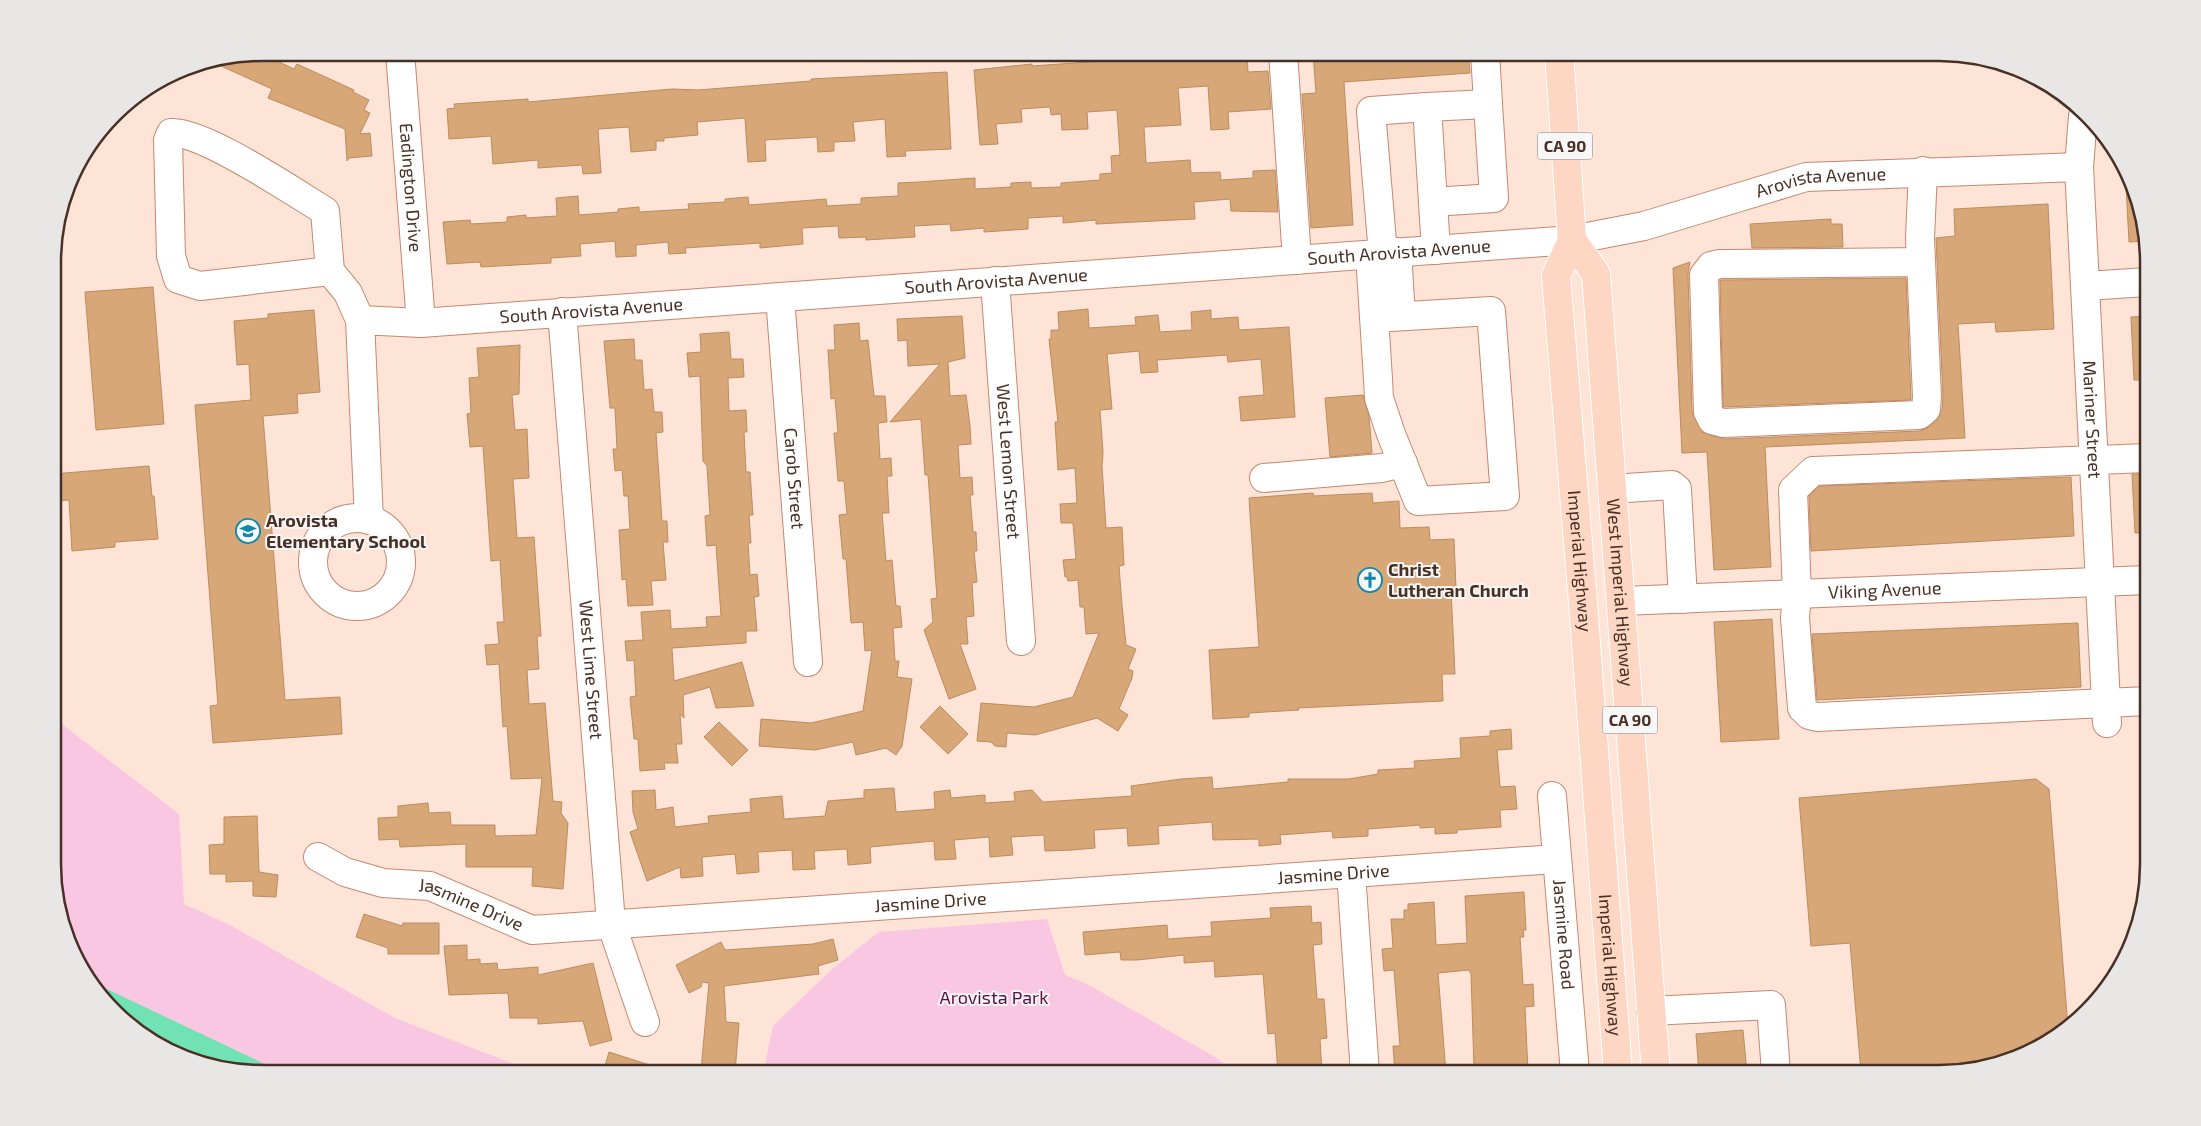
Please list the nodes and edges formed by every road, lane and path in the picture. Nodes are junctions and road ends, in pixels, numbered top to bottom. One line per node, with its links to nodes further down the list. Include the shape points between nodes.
1 (401, 61): 25 (street, Eadington Drive)
2 (1285, 61): 14 (street)
3 (1486, 61): 5 (street)
4 (1560, 61): 11 (main road, Imperial Highway / CA 90)
5 (1488, 104): 6 (street); 10 (street, via 1494,198)
6 (1427, 107): 10 (street); 13 (street, via 1371,111)
7 (2082, 121): 8 (street, Mariner Street)
8 (2079, 166): 9 (street, Arovista Avenue); 19 (street, Mariner Street)
9 (1922, 171): 11 (street, Arovista Avenue, via 1806,177 1644,226); 15 (street)
10 (1432, 202): 12 (street)
11 (1572, 240): 12 (street, South Arovista Avenue); 30 (main road, West Imperial Highway / CA 90, via 1596,274); 37 (main road, Imperial Highway / CA 90, via 1556,276)
12 (1436, 250): 13 (street, South Arovista Avenue)
13 (1383, 253): 14 (street, South Arovista Avenue); 22 (street); 23 (street)
14 (1297, 260): 17 (street, South Arovista Avenue)
15 (1921, 262): 15 (street, via 1927,397 1926,409 1919,415 1723,423 1712,420 1708,412 1704,275 1711,266)
16 (330, 271): 16 (street, via 325,211 216,147 182,132 172,132 168,140 171,256 178,279 200,286); 24 (street, via 348,294)
17 (995, 281): 20 (street, South Arovista Avenue); 38 (street, West Lemon Street)
18 (2140, 282): 19 (street)
19 (2086, 286): 27 (street, Mariner Street)
20 (780, 297): 21 (street, South Arovista Avenue); 39 (street, Carob Street)
21 (562, 312): 25 (street, South Arovista Avenue); 46 (street, West Lime Street)
22 (1401, 316): 23 (street); 28 (street, via 1491,311 1505,496 1418,501)
23 (1374, 318): 28 (street, via 1379,398)
24 (360, 320): 25 (street, South Arovista Avenue); 31 (street)
25 (421, 322)
26 (2140, 458): 27 (street)
27 (2094, 461): 33 (street, Mariner Street); 34 (street, via 1813,471 1793,490)
28 (1403, 463): 29 (street, via 1382,468)
29 (1264, 478)
30 (1612, 489): 35 (street, via 1672,485 1677,489); 36 (main road, West Imperial Highway / CA 90)
31 (369, 520)
32 (2140, 580): 33 (street, Viking Avenue)
33 (2100, 582): 34 (street, Viking Avenue); 41 (street, Mariner Street)
34 (1797, 594): 35 (street, Viking Avenue); 41 (street, via 1795,618 1802,708 1809,715)
35 (1683, 599): 36 (street, Viking Avenue)
36 (1621, 601): 37 (main road); 47 (main road, West Imperial Highway / CA 90)
37 (1583, 603): 51 (main road, Imperial Highway / CA 90)
38 (1021, 641)
39 (808, 662)
40 (2140, 703): 41 (street)
41 (2106, 712)
42 (1552, 796): 44 (street, Jasmine Road)
43 (318, 857): 46 (street, Jasmine Drive, via 345,872 383,883 430,886 532,930)
44 (1556, 859): 45 (street, Jasmine Drive); 50 (street, Jasmine Road)
45 (1350, 873): 46 (street, Jasmine Drive); 49 (street)
46 (611, 923): 48 (street, West Lime Street)
47 (1651, 1010): 52 (main road, West Imperial Highway / CA 90); 53 (street, via 1771,1005)
48 (645, 1022)
49 (1364, 1065)
50 (1574, 1065)
51 (1617, 1065)
52 (1655, 1065)
53 (1775, 1065)

